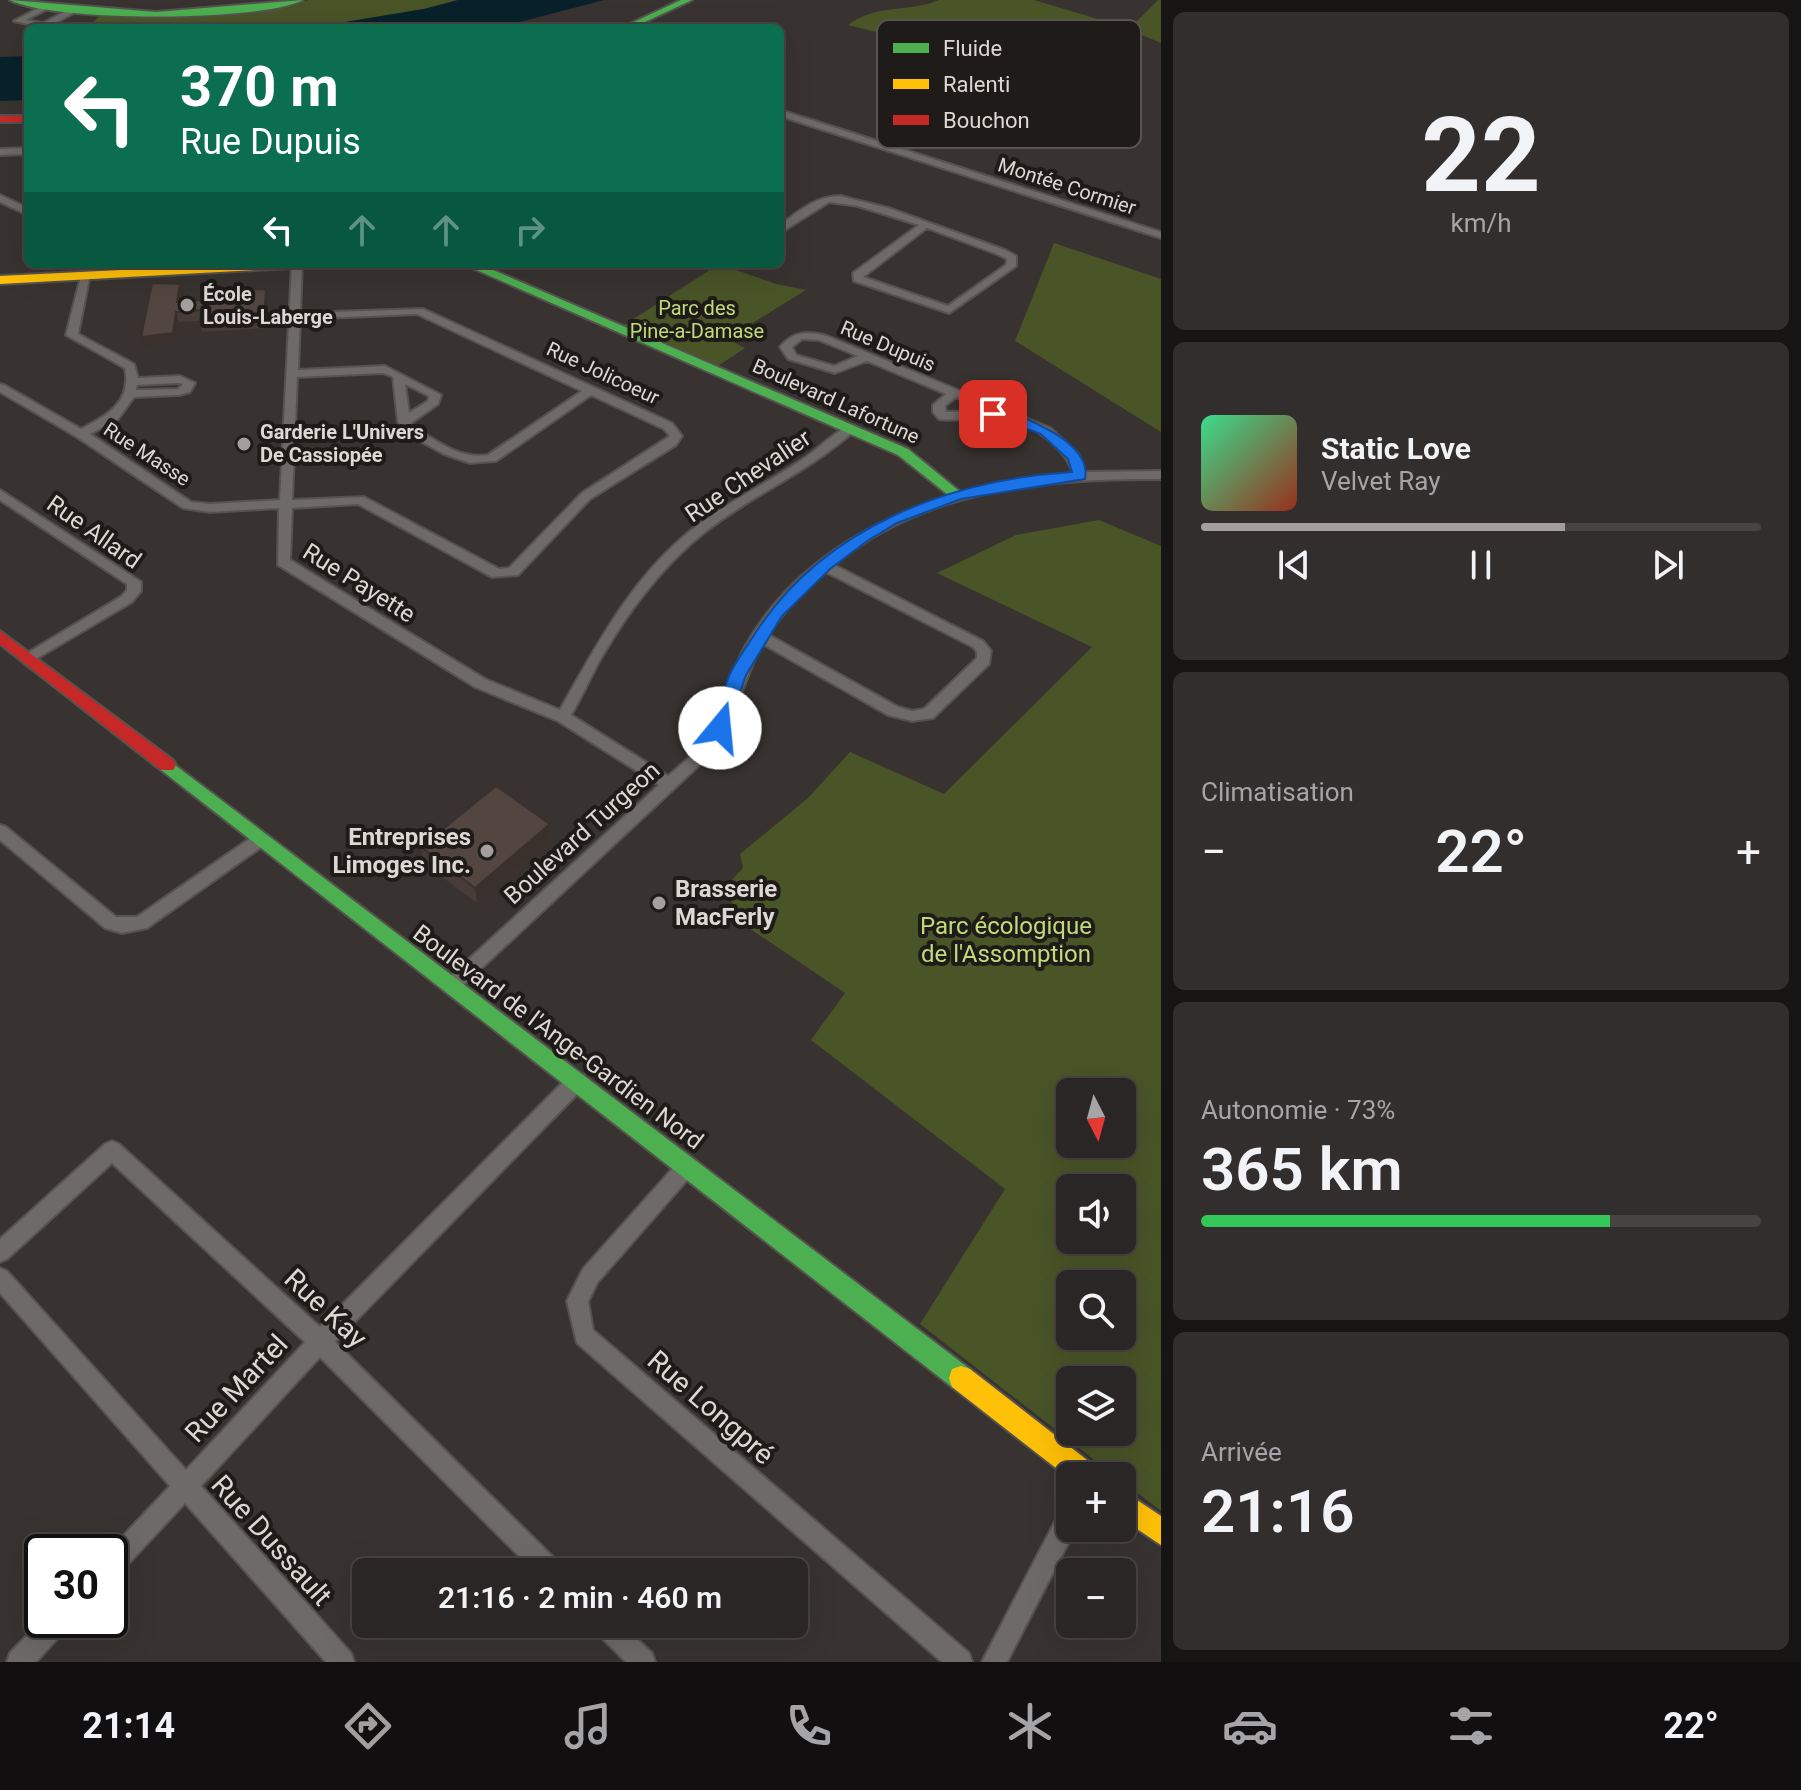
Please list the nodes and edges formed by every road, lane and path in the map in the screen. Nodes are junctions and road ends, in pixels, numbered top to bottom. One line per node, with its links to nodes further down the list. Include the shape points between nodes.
1 (299, 0): 4 (street, via 187,14)
2 (688, 0): 7 (street)
3 (28, 2): 4 (street); 5 (street, via 18,21)
4 (75, 10): 6 (street)
5 (34, 24)
6 (48, 24)
7 (634, 24)
8 (784, 114): 11 (street, Montée Cormier)
9 (0, 119): 10 (street)
10 (24, 119)
11 (877, 144)
12 (889, 148): 21 (street, Montée Cormier)
13 (24, 151): 14 (street)
14 (0, 152)
15 (0, 198): 17 (street)
16 (24, 199): 17 (street)
17 (12, 204): 18 (street)
18 (24, 210)
19 (924, 226): 19 (street, via 858,279 949,310 1011,266 1012,258); 20 (street, via 837,198)
20 (784, 227)
21 (1161, 235)
22 (227, 268): 25 (street)
23 (297, 268): 27 (street, Rue Payette)
24 (478, 268): 36 (street, Boulevard Lafortune)
25 (86, 276): 26 (street); 37 (street, via 72,335 130,366 131,388 123,410)
26 (0, 280)
27 (295, 316): 29 (street, Rue Payette); 32 (street, Rue Jolicoeur, via 419,311)
28 (866, 357): 28 (street, Rue Dupuis, via 808,334 786,347 792,357 835,370); 33 (street, Rue Dupuis)
29 (293, 374): 30 (street, via 377,368); 42 (street, Rue Payette)
30 (398, 375): 35 (street); 35 (street, via 436,399)
31 (0, 387): 37 (street, Rue Masse)
32 (591, 390): 35 (street, via 483,460 464,458); 42 (street, Rue Jolicoeur, via 668,426 676,436 586,496 513,572 486,571 360,500)
33 (954, 393): 34 (street, Rue Dupuis); 34 (street, Rue Dupuis, via 939,405 943,416)
34 (1003, 414): 39 (street, Rue Dupuis, via 1046,431 1064,445)
35 (404, 422)
36 (849, 429): 40 (street, Boulevard Lafortune, via 903,452); 47 (street, Rue Chevalier, via 812,461 699,531 636,599)
37 (81, 434): 42 (street, Rue Masse, via 188,505)
38 (1161, 475): 39 (street, Boulevard Turgeon)
39 (1080, 476): 40 (street, Boulevard Turgeon)
40 (957, 495): 43 (street, Boulevard Turgeon, via 891,520)
41 (2, 498): 46 (street, Rue Allard, via 134,582 127,599)
42 (284, 503): 47 (street, Rue Payette, via 283,562 480,683)
43 (824, 566): 45 (street, Boulevard Turgeon); 45 (street, via 978,644 984,660 928,714 912,716 893,711)
44 (0, 636): 46 (street, Boulevard de l'Ange-Gardien Nord)
45 (759, 636): 48 (street, Boulevard Turgeon, via 738,674 716,738)
46 (29, 658): 50 (street, Boulevard de l'Ange-Gardien Nord)
47 (563, 717): 48 (street, Rue Payette)
48 (671, 785): 51 (street, Boulevard Turgeon)
49 (0, 831): 50 (street, via 111,923 122,926 141,923)
50 (261, 839): 51 (street, Boulevard de l'Ange-Gardien Nord)
51 (451, 986): 52 (street, Boulevard de l'Ange-Gardien Nord)
52 (577, 1081): 53 (street, Boulevard de l'Ange-Gardien Nord); 56 (street, Rue Martel)
53 (687, 1166): 57 (street, Boulevard de l'Ange-Gardien Nord); 69 (street, Rue Longpré, via 590,1276 577,1301 584,1336)
54 (0, 1252): 56 (street, Rue Kay, via 112,1150)
55 (0, 1278): 58 (street, Rue Dussault)
56 (320, 1342): 58 (street, Rue Martel); 63 (street, Rue Kay)
57 (1069, 1462)
58 (184, 1489): 62 (street, Rue Martel); 67 (street, Rue Dussault)
59 (1136, 1513): 60 (street)
60 (1161, 1532)
61 (1056, 1542): 70 (street)
62 (128, 1548)
63 (538, 1558)
64 (42, 1638): 66 (street)
65 (618, 1638): 68 (street)
66 (19, 1662)
67 (342, 1662)
68 (643, 1662)
69 (960, 1662)
70 (994, 1662)

